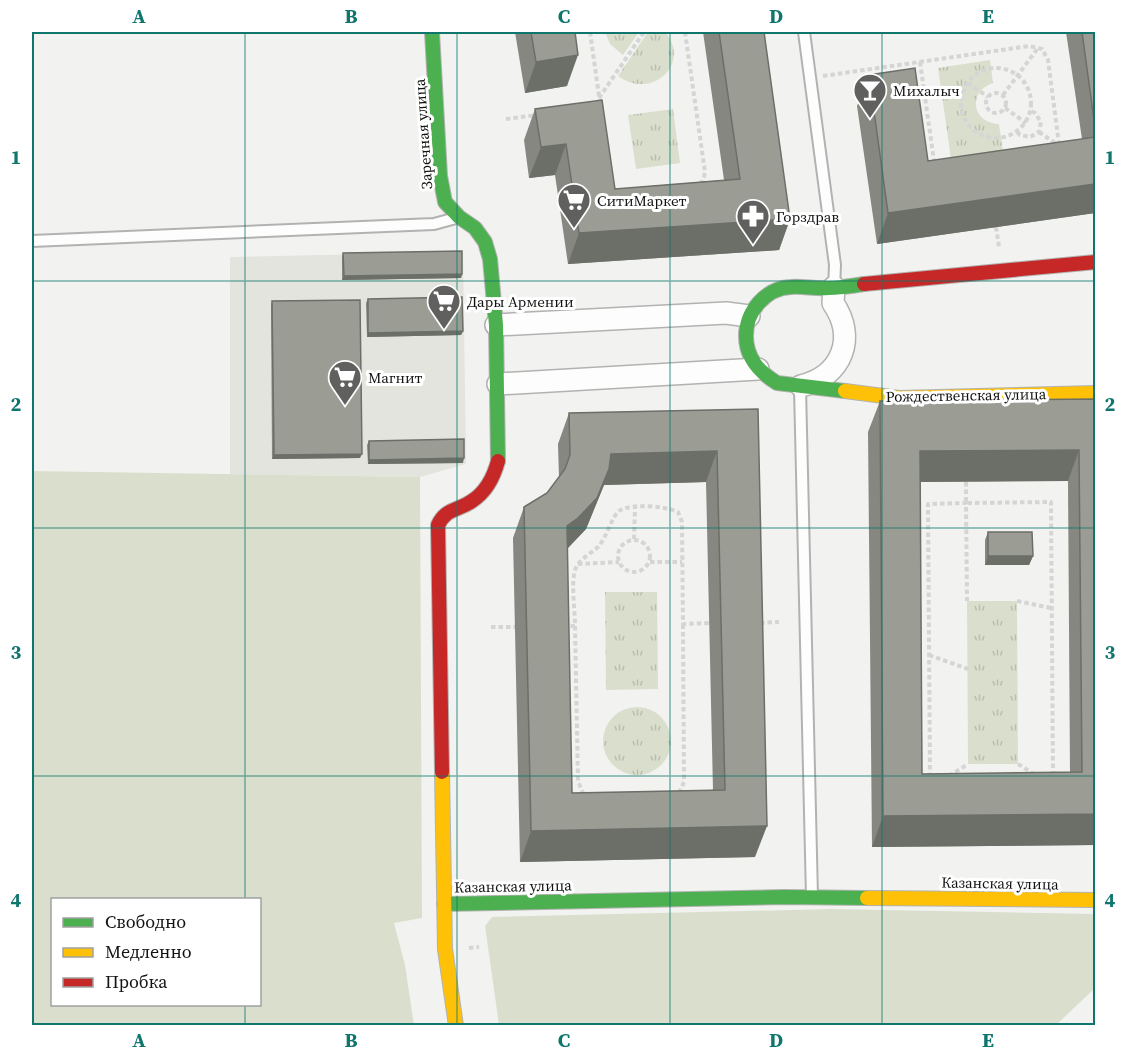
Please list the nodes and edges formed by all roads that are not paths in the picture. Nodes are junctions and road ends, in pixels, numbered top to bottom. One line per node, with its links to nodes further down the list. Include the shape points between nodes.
1 (432, 32): 3 (street, Заречная улица, via 440,176 445,202)
2 (804, 32): 6 (lane, via 836,265)
3 (459, 218): 4 (lane, via 434,224); 8 (street, Заречная улица, via 475,228 485,242)
4 (32, 241)
5 (1095, 262): 6 (street)
6 (834, 288): 7 (street, via 777,289 758,303); 11 (street, via 833,303 844,324 843,349 832,370)
7 (749, 316): 8 (street, via 726,312); 9 (street, via 747,348)
8 (496, 325): 10 (street, Казанская улица)
9 (758, 369): 10 (street); 11 (street, Рождественская улица, via 777,383)
10 (498, 384): 15 (street, Казанская улица, via 498,463 490,483 473,501 443,515 438,525)
11 (800, 386): 12 (street, Рождественская улица, via 899,398); 13 (lane)
12 (1095, 393)
13 (812, 898): 14 (street, Казанская улица); 15 (street, Казанская улица)
14 (1095, 900)
15 (444, 904): 16 (street, via 445,949)
16 (456, 1026)

